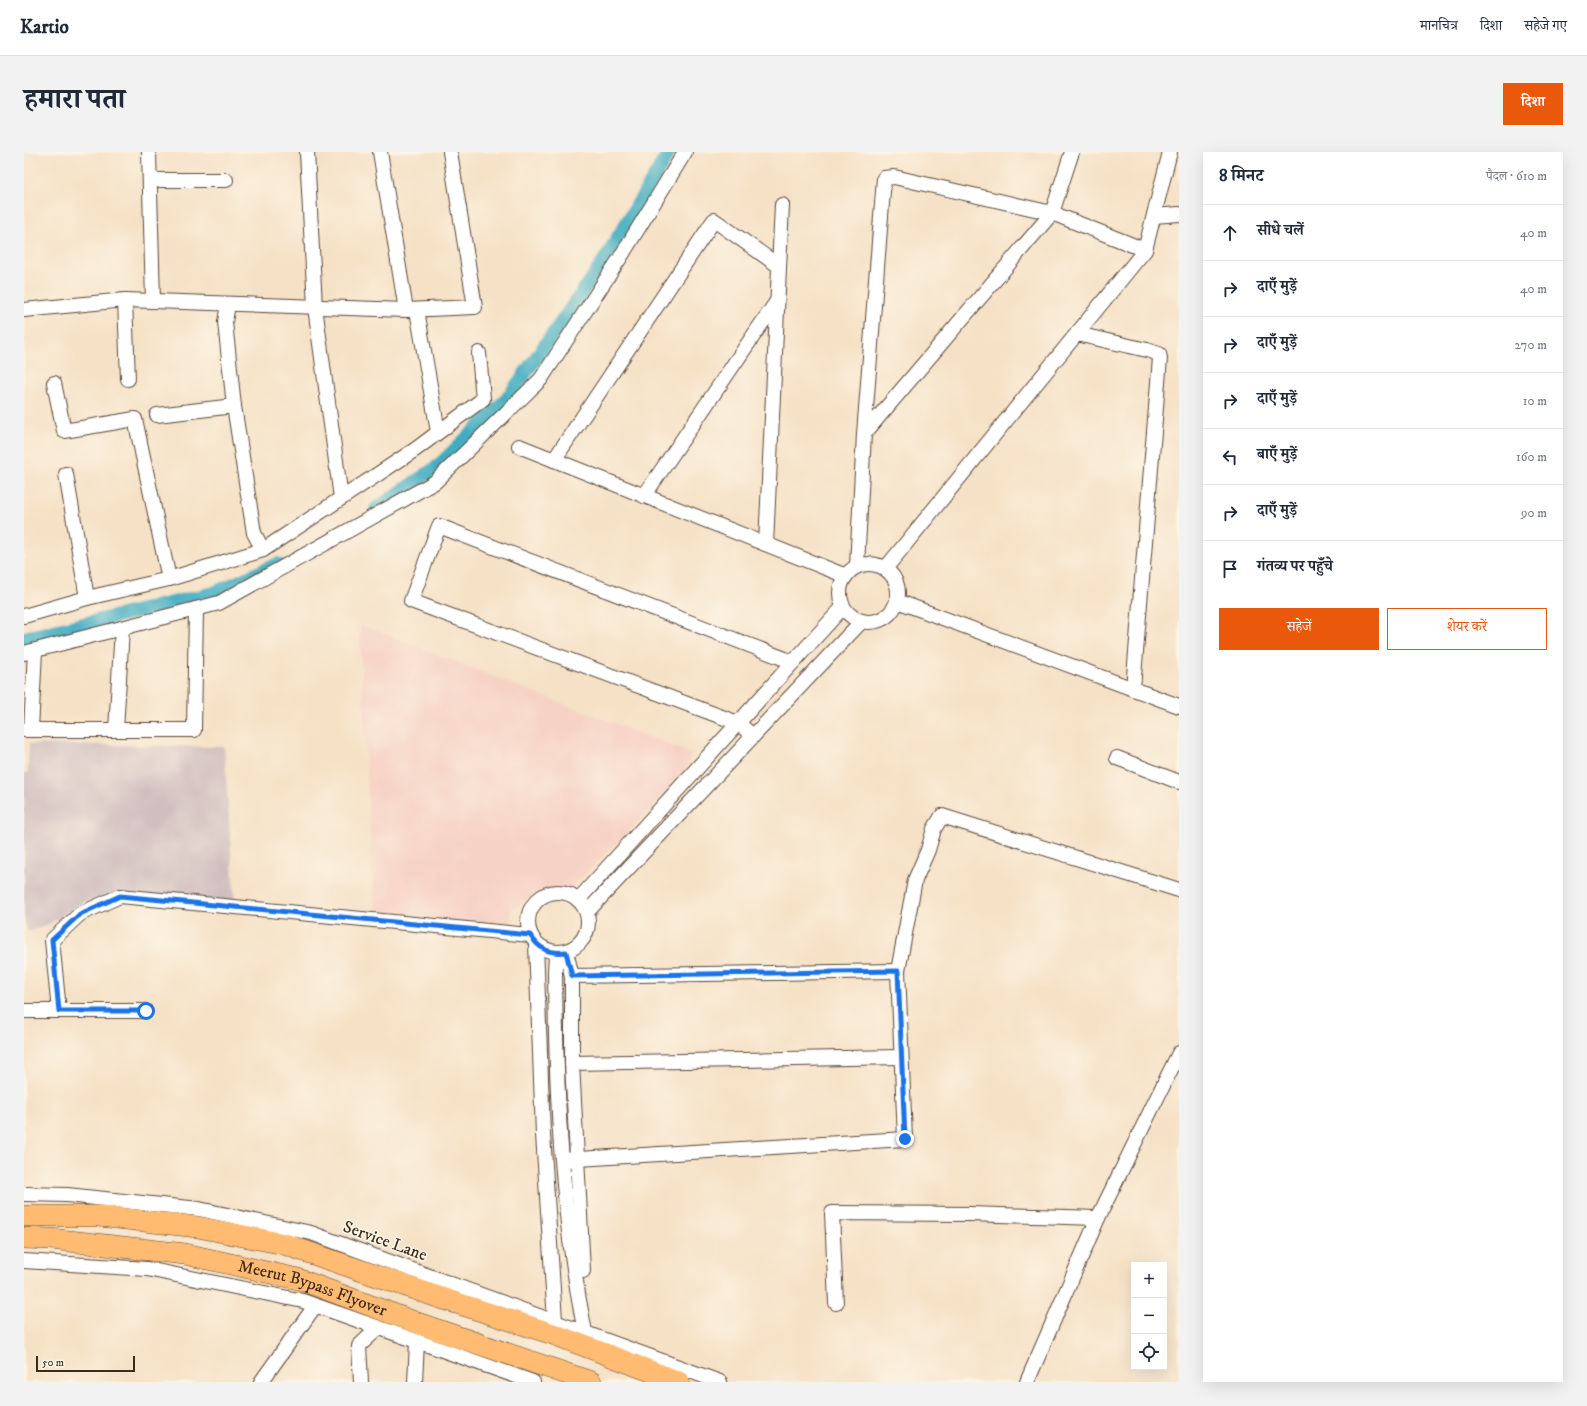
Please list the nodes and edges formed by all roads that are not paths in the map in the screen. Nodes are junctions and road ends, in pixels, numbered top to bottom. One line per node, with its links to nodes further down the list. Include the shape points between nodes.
1 (149, 152): 8 (street)
2 (307, 152): 20 (street)
3 (380, 152): 22 (street)
4 (450, 152): 22 (street, via 475,307)
5 (685, 152): 45 (street, via 541,379 435,482 219,603)
6 (1072, 152): 11 (street)
7 (1170, 152): 13 (street)
8 (150, 180): 9 (street); 17 (street)
9 (226, 180)
10 (782, 205): 15 (street)
11 (1052, 214): 14 (street); 30 (street); 30 (street, via 894,178 884,178)
12 (1179, 214): 13 (street)
13 (1154, 216): 14 (street)
14 (1145, 250): 23 (street)
15 (779, 266): 18 (street); 32 (street, via 714,220)
16 (125, 300): 17 (street); 21 (street); 25 (street)
17 (153, 301): 19 (street)
18 (777, 301): 34 (street); 36 (street)
19 (228, 304): 20 (street); 27 (street, via 224,322)
20 (315, 307): 22 (street); 35 (street)
21 (24, 310)
22 (411, 310): 29 (street)
23 (1076, 334): 39 (street); 53 (street, via 1147,350 1158,354 1160,358)
24 (479, 353): 29 (street, via 483,399)
25 (128, 379)
26 (54, 382): 41 (street, via 64,431 135,419)
27 (234, 406): 28 (street); 37 (street, via 254,533)
28 (157, 415)
29 (438, 432): 35 (street)
30 (864, 434): 38 (street)
31 (519, 446): 32 (street)
32 (554, 460): 34 (street)
33 (66, 474): 42 (street)
34 (644, 496): 36 (street)
35 (341, 498): 37 (street)
36 (766, 544): 40 (street)
37 (263, 550): 41 (street)
38 (857, 566): 39 (street, via 867,564); 40 (street)
39 (885, 569): 43 (street, via 896,583)
40 (846, 576): 44 (street, via 840,588)
41 (169, 579): 42 (street)
42 (87, 598): 46 (street)
43 (897, 601): 47 (street, via 890,612 880,620); 53 (street)
44 (843, 607): 47 (street, via 848,614); 49 (street)
45 (196, 609): 48 (street); 57 (street, via 194,730)
46 (24, 616)
47 (861, 622): 50 (street)
48 (122, 628): 51 (street); 57 (street)
49 (818, 634): 50 (street); 52 (street)
50 (835, 649): 58 (street)
51 (29, 652): 56 (street)
52 (793, 662): 55 (street); 55 (street, via 439,526 411,601)
53 (1133, 689): 54 (street)
54 (1179, 706)
55 (738, 723): 58 (street); 60 (street)
56 (28, 730): 57 (street)
57 (116, 730)
58 (753, 736): 61 (street)
59 (1117, 758): 62 (street)
60 (699, 766): 61 (street); 63 (street)
61 (712, 779): 64 (street)
62 (1179, 782)
63 (650, 820): 64 (street); 66 (street)
64 (663, 832): 67 (street)
65 (1179, 890): 70 (street, via 942,816 934,829 915,880)
66 (578, 900): 67 (street); 68 (street, via 566,893 558,892 549,893 532,905 527,925)
67 (587, 912): 69 (street, via 587,932 583,941 575,948)
68 (533, 940): 69 (street, via 542,949); 73 (street, via 120,896 80,914 52,940); 79 (street)
69 (561, 953): 71 (street); 78 (street, via 555,971)
70 (898, 971): 71 (street); 76 (street)
71 (572, 976): 77 (street)
72 (24, 1011): 73 (street)
73 (59, 1011): 74 (street)
74 (146, 1011)
75 (1179, 1053): 86 (street)
76 (901, 1057): 77 (street); 82 (street, via 905,1139)
77 (572, 1063): 82 (street)
78 (556, 1079): 79 (street); 80 (street)
79 (541, 1080): 81 (street)
80 (561, 1133): 81 (street); 83 (street)
81 (543, 1134): 93 (street)
82 (577, 1159): 83 (street); 89 (street, via 583,1271)
83 (562, 1160): 89 (street)
84 (24, 1194): 93 (street, Service Lane, via 67,1195 199,1209 311,1233)
85 (24, 1216): 93 (highway, Meerut Bypass Flyover, via 99,1216 198,1227 284,1244 440,1298)
86 (1098, 1218): 90 (street, via 832,1213); 105 (street)
87 (24, 1238): 96 (highway, Meerut Bypass Flyover, via 184,1254 298,1279)
88 (24, 1260): 91 (street, via 147,1269 303,1301)
89 (575, 1285): 94 (street)
90 (836, 1303)
91 (315, 1306): 92 (street); 98 (street)
92 (378, 1328): 95 (street); 99 (street, via 359,1346)
93 (554, 1328): 94 (highway, Meerut Bypass Flyover)
94 (583, 1338): 103 (highway); 104 (street)
95 (417, 1342): 97 (street); 100 (street)
96 (556, 1376): 102 (highway, Meerut Bypass Flyover)
97 (511, 1378): 101 (street)
98 (261, 1382)
99 (361, 1382)
100 (415, 1382)
101 (533, 1382)
102 (591, 1382)
103 (679, 1382)
104 (720, 1382)
105 (1027, 1382)

